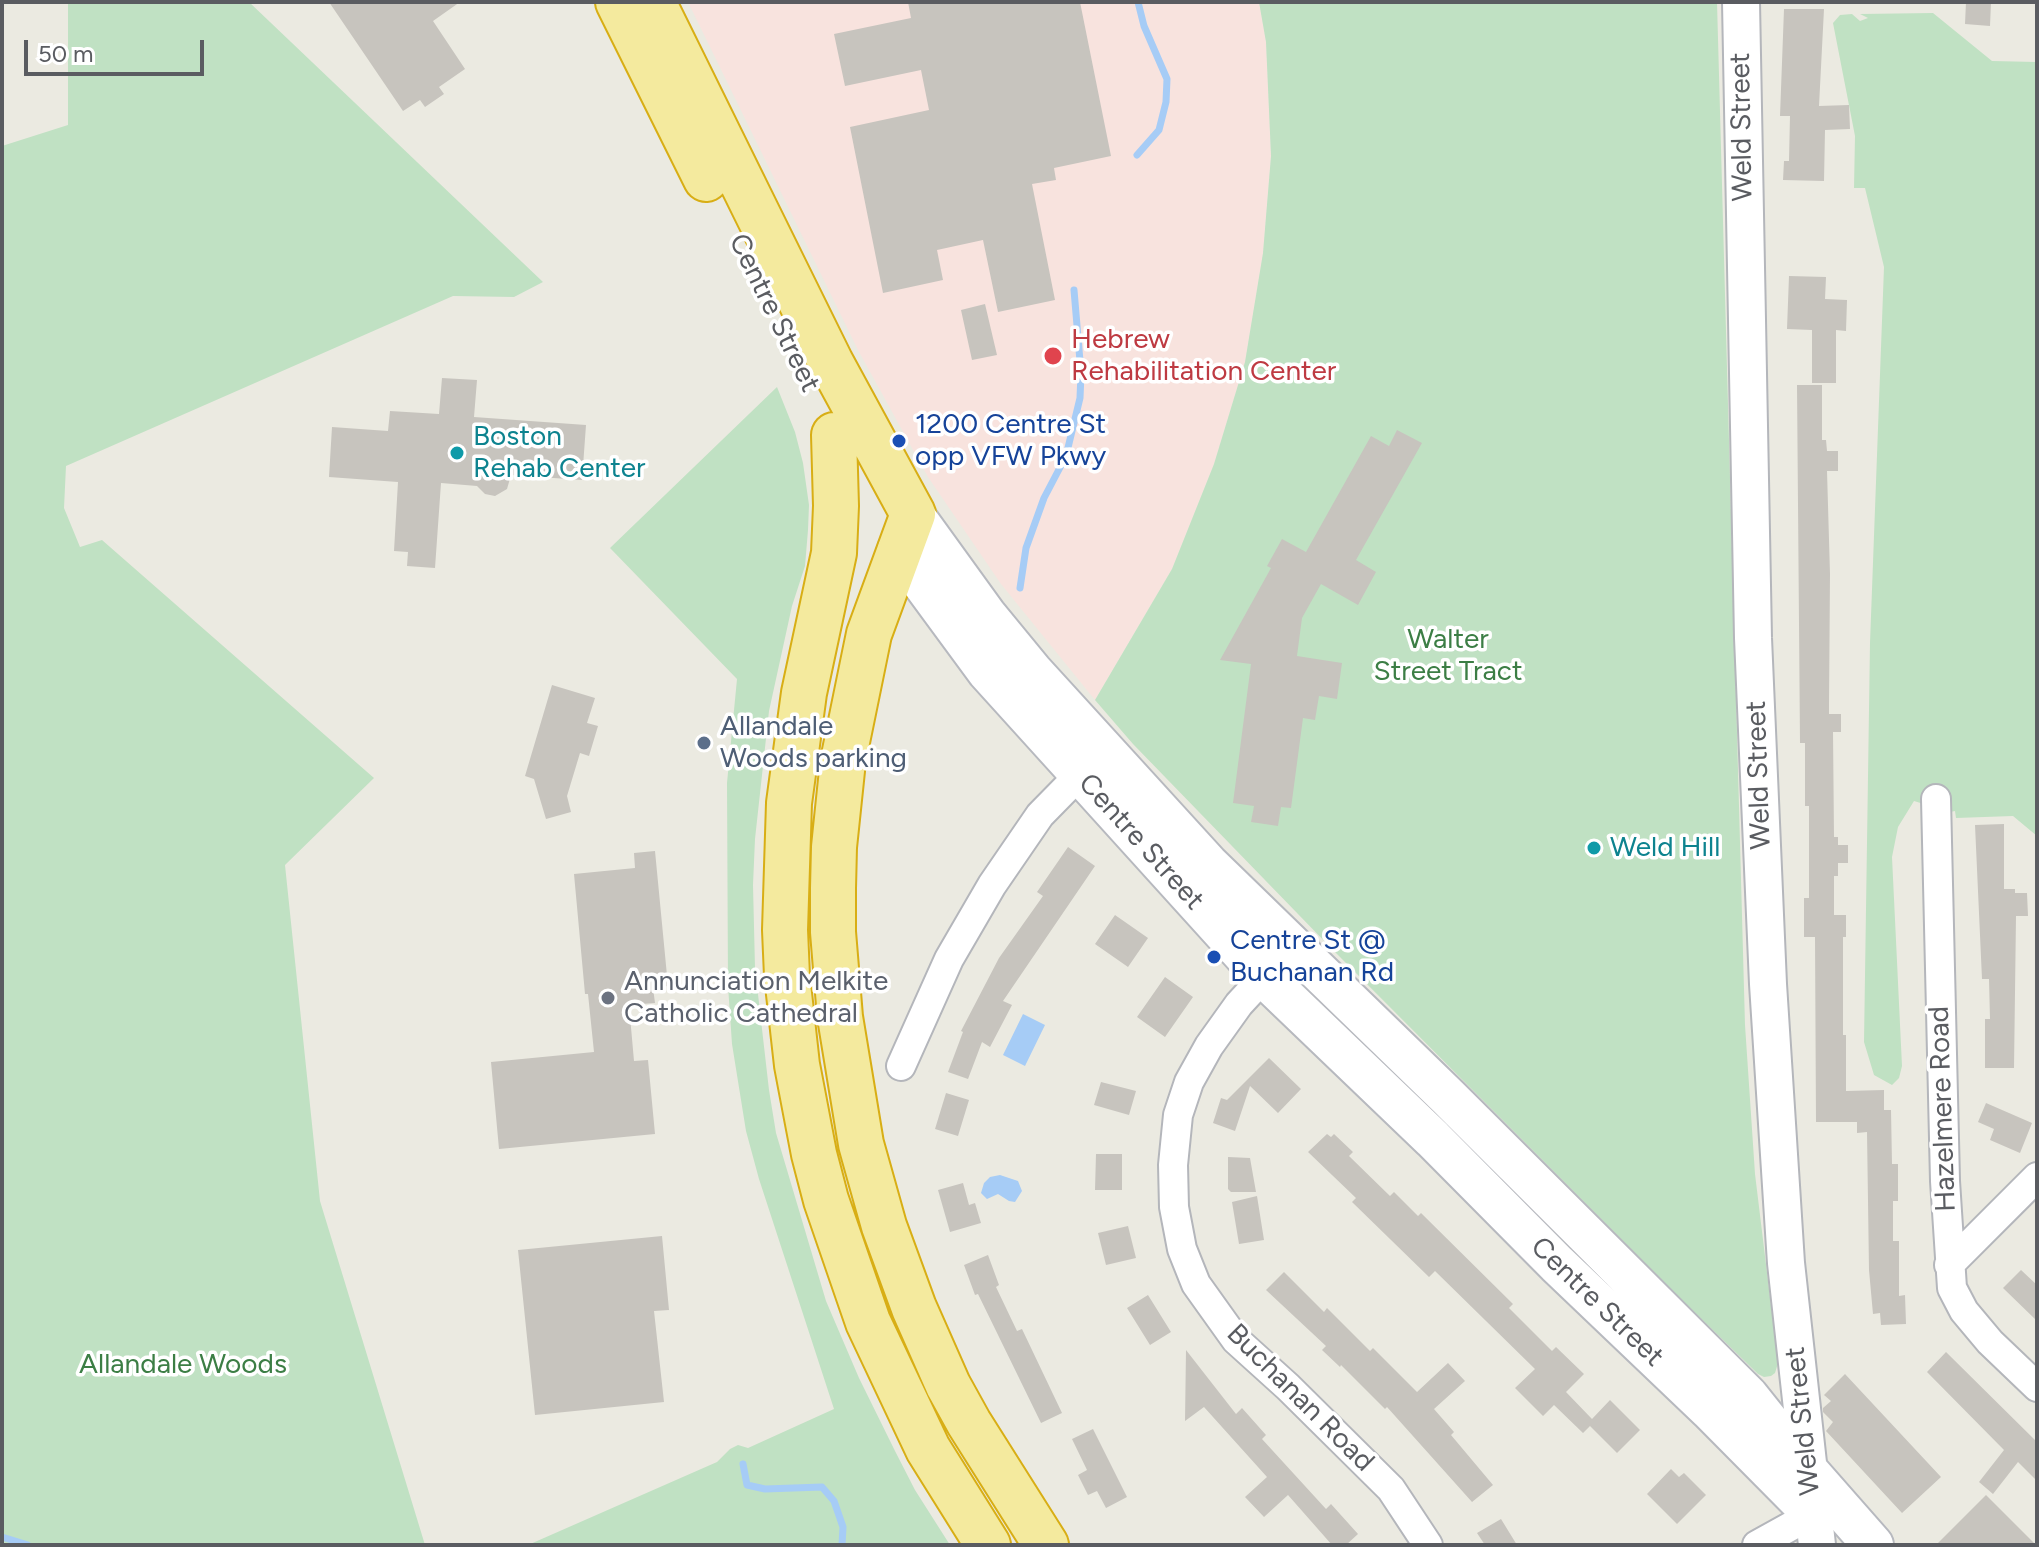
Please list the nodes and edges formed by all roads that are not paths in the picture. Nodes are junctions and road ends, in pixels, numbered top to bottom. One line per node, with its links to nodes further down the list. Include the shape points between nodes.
1 (618, 2): 4 (highway, Centre Street)
2 (653, 2): 5 (highway, Centre Street, via 831,363)
3 (1741, 2): 18 (street, Weld Street, via 1753,638 1768,984 1786,1263)
4 (834, 435): 5 (highway, Centre Street); 19 (highway, via 834,553 804,693 789,803 785,930 793,1036 814,1154 853,1284 904,1402)
5 (906, 532): 6 (main road, Centre Street, via 987,671); 17 (highway, via 869,634 841,775 833,888 840,1017 861,1144 897,1266 948,1385)
6 (1092, 762): 8 (main road, Centre Street, via 1208,864); 9 (main road, Centre Street); 10 (street, via 1040,815 992,885 949,959)
7 (1936, 799): 14 (street, Hazelmere Road)
8 (1291, 947): 9 (street, Buchanan Road); 11 (main road, Centre Street)
9 (1264, 977): 12 (main road, Centre Street); 21 (street, Buchanan Road, via 1209,1046 1178,1115 1174,1207 1182,1249 1196,1284 1236,1340 1391,1489)
10 (901, 1066)
11 (1448, 1097): 12 (main road); 15 (main road, Centre Street)
12 (1420, 1126): 15 (main road, Centre Street, via 1557,1264)
13 (2037, 1177): 14 (street)
14 (1949, 1265): 16 (street, Hazelmere Road, via 1952,1288 1964,1311)
15 (1711, 1386): 18 (main road, Centre Street)
16 (2037, 1387)
17 (1009, 1488): 19 (highway); 20 (highway)
18 (1817, 1507): 22 (street); 23 (main road, Centre Street); 24 (main road, Centre Street)
19 (978, 1529)
20 (1046, 1545)
21 (1428, 1545)
22 (1757, 1545)
23 (1846, 1545)
24 (1873, 1545)

